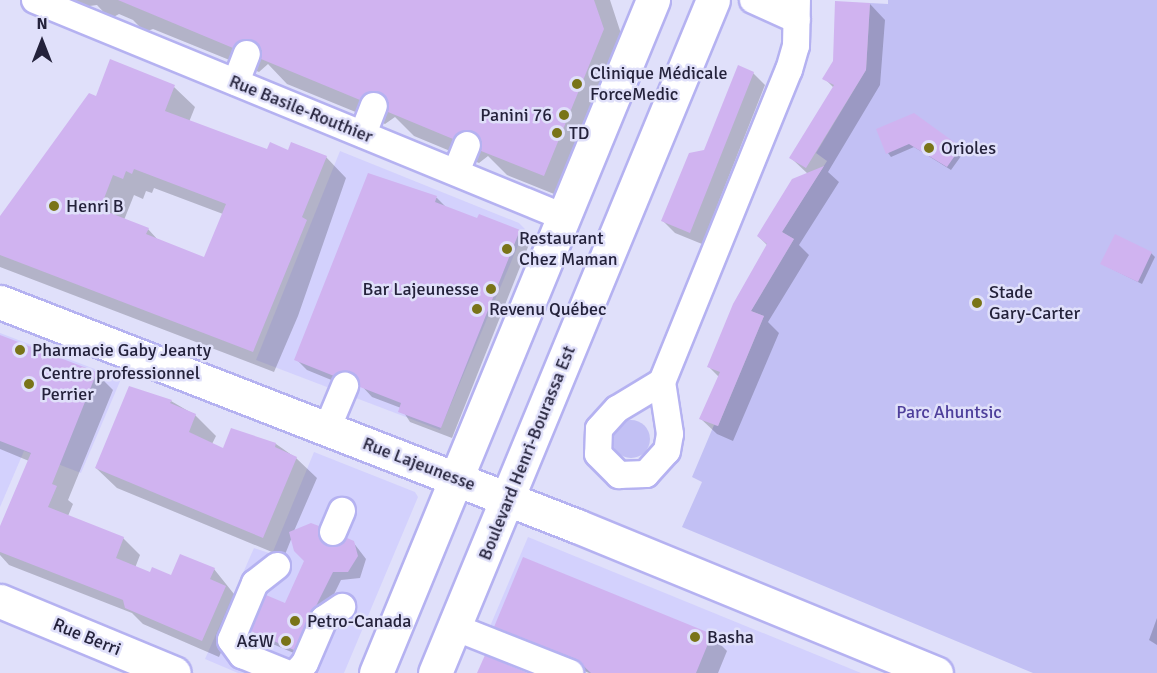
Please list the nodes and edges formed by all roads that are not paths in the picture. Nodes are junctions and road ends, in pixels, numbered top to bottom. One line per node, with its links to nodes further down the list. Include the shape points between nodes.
1 (35, 0): 7 (street, Rue Basile-Routhier)
2 (653, 0): 12 (main road)
3 (713, 0): 18 (main road, Boulevard Henri-Bourassa Est)
4 (753, 0): 5 (street)
5 (797, 10): 14 (street, via 796,46 789,70)
6 (247, 54): 7 (street)
7 (236, 82): 9 (street, Rue Basile-Routhier)
8 (374, 106): 9 (street)
9 (363, 134): 11 (street, Rue Basile-Routhier)
10 (467, 145): 11 (street)
11 (456, 172): 12 (street, Rue Basile-Routhier)
12 (566, 218): 17 (main road)
13 (0, 302): 16 (main road, Rue Lajeunesse)
14 (662, 382)
15 (345, 386): 16 (street)
16 (327, 429): 17 (main road, Rue Lajeunesse)
17 (457, 479): 18 (main road, Rue Lajeunesse); 26 (main road)
18 (508, 499): 22 (main road, Boulevard Henri-Bourassa Est); 29 (main road, Rue Lajeunesse)
19 (277, 566): 24 (street, via 255,583 231,640 242,655)
20 (0, 601): 23 (main road, Rue Berri)
21 (342, 607): 25 (street, via 324,619 305,663)
22 (454, 627): 27 (main road, Boulevard Henri-Bourassa Est); 28 (street)
23 (174, 673)
24 (286, 673)
25 (296, 673)
26 (376, 673)
27 (435, 673)
28 (570, 673)
29 (936, 673)

